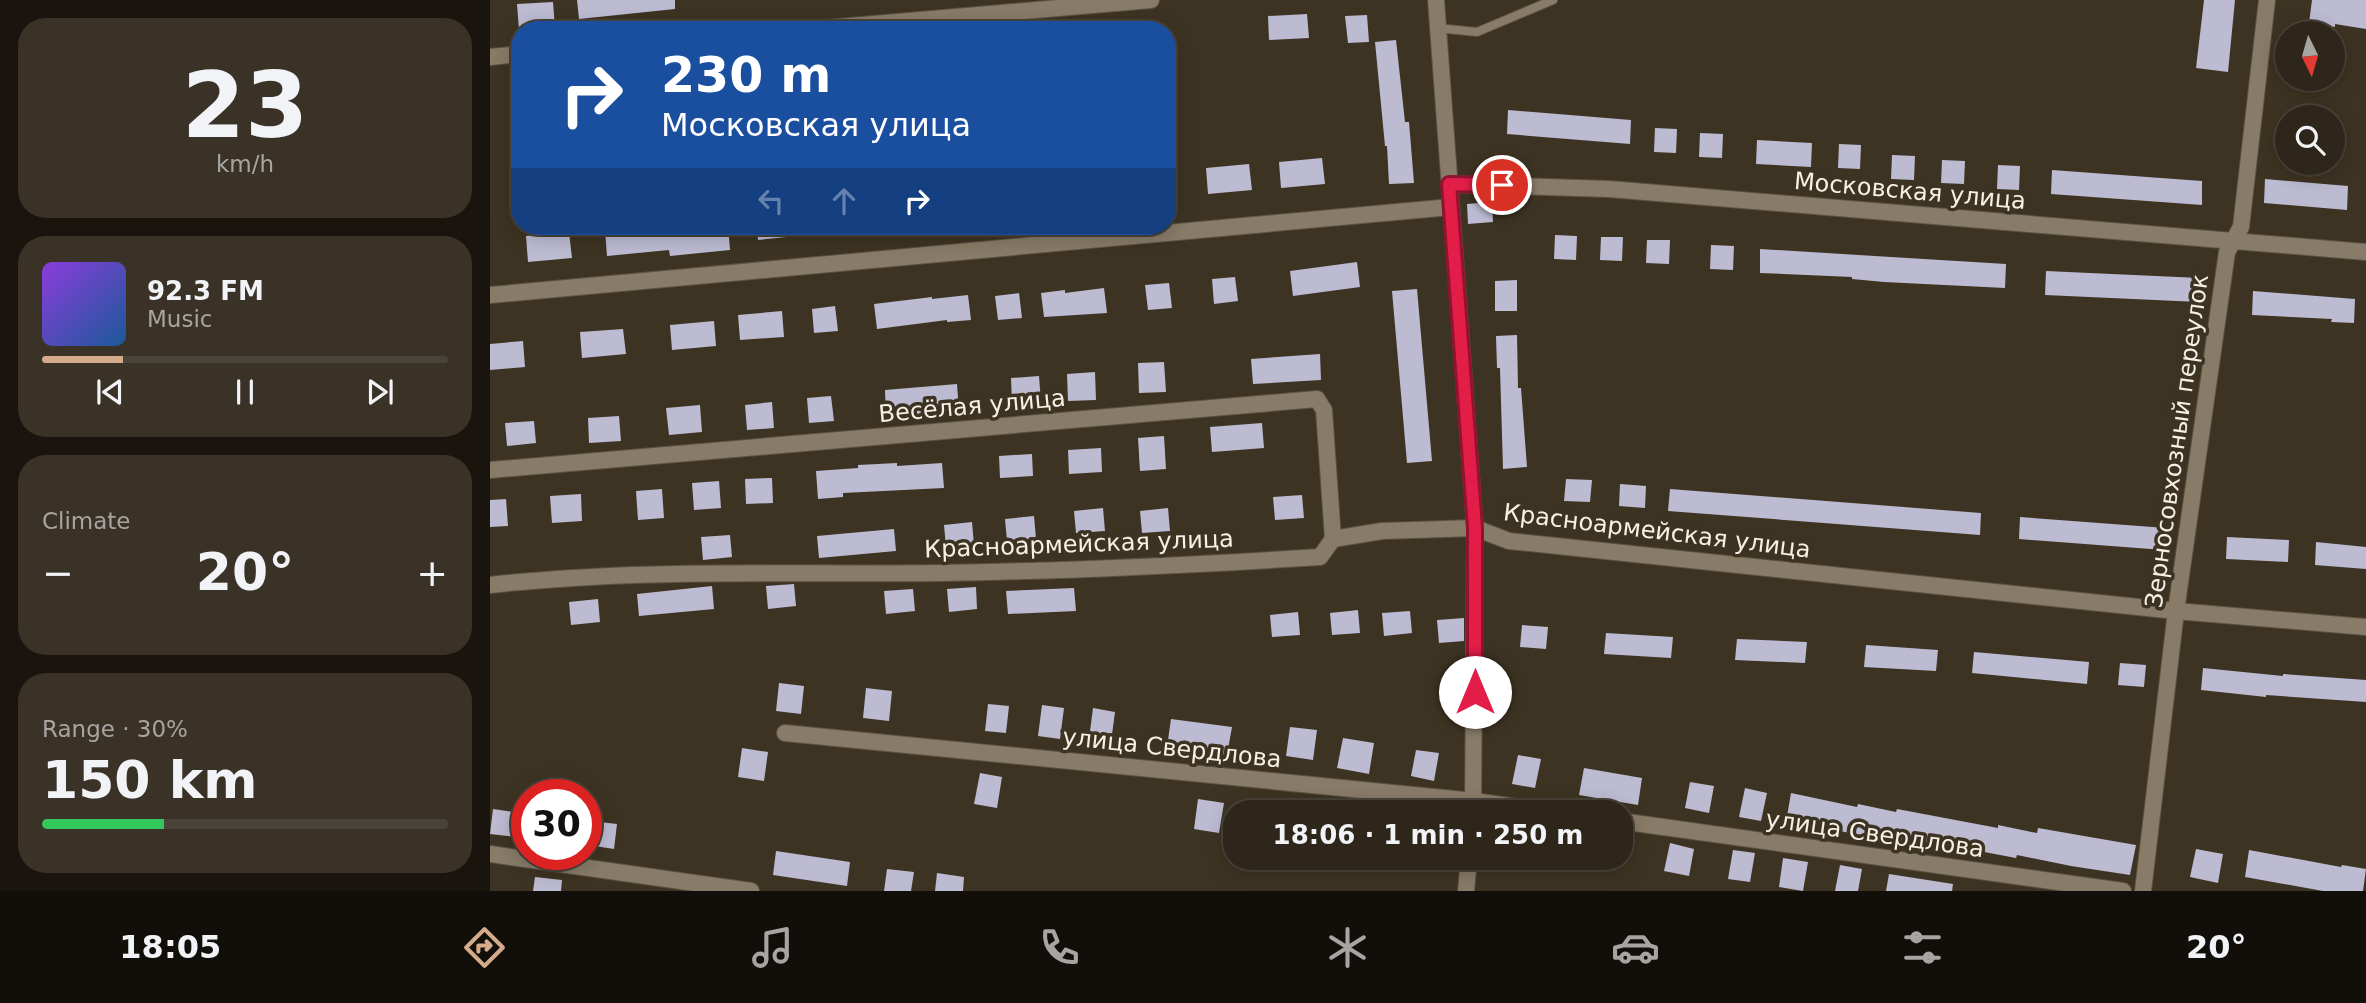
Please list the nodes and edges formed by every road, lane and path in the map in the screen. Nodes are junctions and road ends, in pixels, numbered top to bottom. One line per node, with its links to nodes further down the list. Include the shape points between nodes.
1 (1151, 0): 5 (street)
2 (1436, 0): 6 (street)
3 (1553, 0): 6 (lane, via 1477,33)
4 (2267, 0): 13 (street, Зерносовхозный переулок, via 2241,227)
5 (908, 21)
6 (1437, 28): 9 (street)
7 (511, 55): 8 (street)
8 (490, 57)
9 (1449, 184): 10 (street); 13 (street, Московская улица, via 1609,188)
10 (1451, 207): 11 (street); 17 (street)
11 (1176, 232)
12 (1145, 235): 15 (street)
13 (2233, 240): 14 (street, Московская улица); 20 (street, Зерносовхозный переулок, via 2227,252)
14 (2366, 251)
15 (490, 295)
16 (490, 470): 18 (street, Весёлая улица, via 1317,399 1324,410)
17 (1475, 528): 18 (street, Красноармейская улица, via 1382,531); 20 (street, Красноармейская улица, via 1509,541); 24 (street)
18 (1333, 539): 19 (street, Красноармейская улица, via 1320,557 1246,562 940,573 680,572)
19 (490, 585)
20 (2176, 611): 21 (street, Красноармейская улица); 31 (street, Зерносовхозный переулок)
21 (2366, 627)
22 (785, 733): 23 (street, улица Свердлова)
23 (1409, 800)
24 (1474, 800)
25 (1633, 823): 30 (street, улица Свердлова)
26 (490, 854): 28 (street)
27 (1468, 870): 29 (street)
28 (751, 891)
29 (1466, 891)
30 (2123, 891)
31 (2143, 891)

